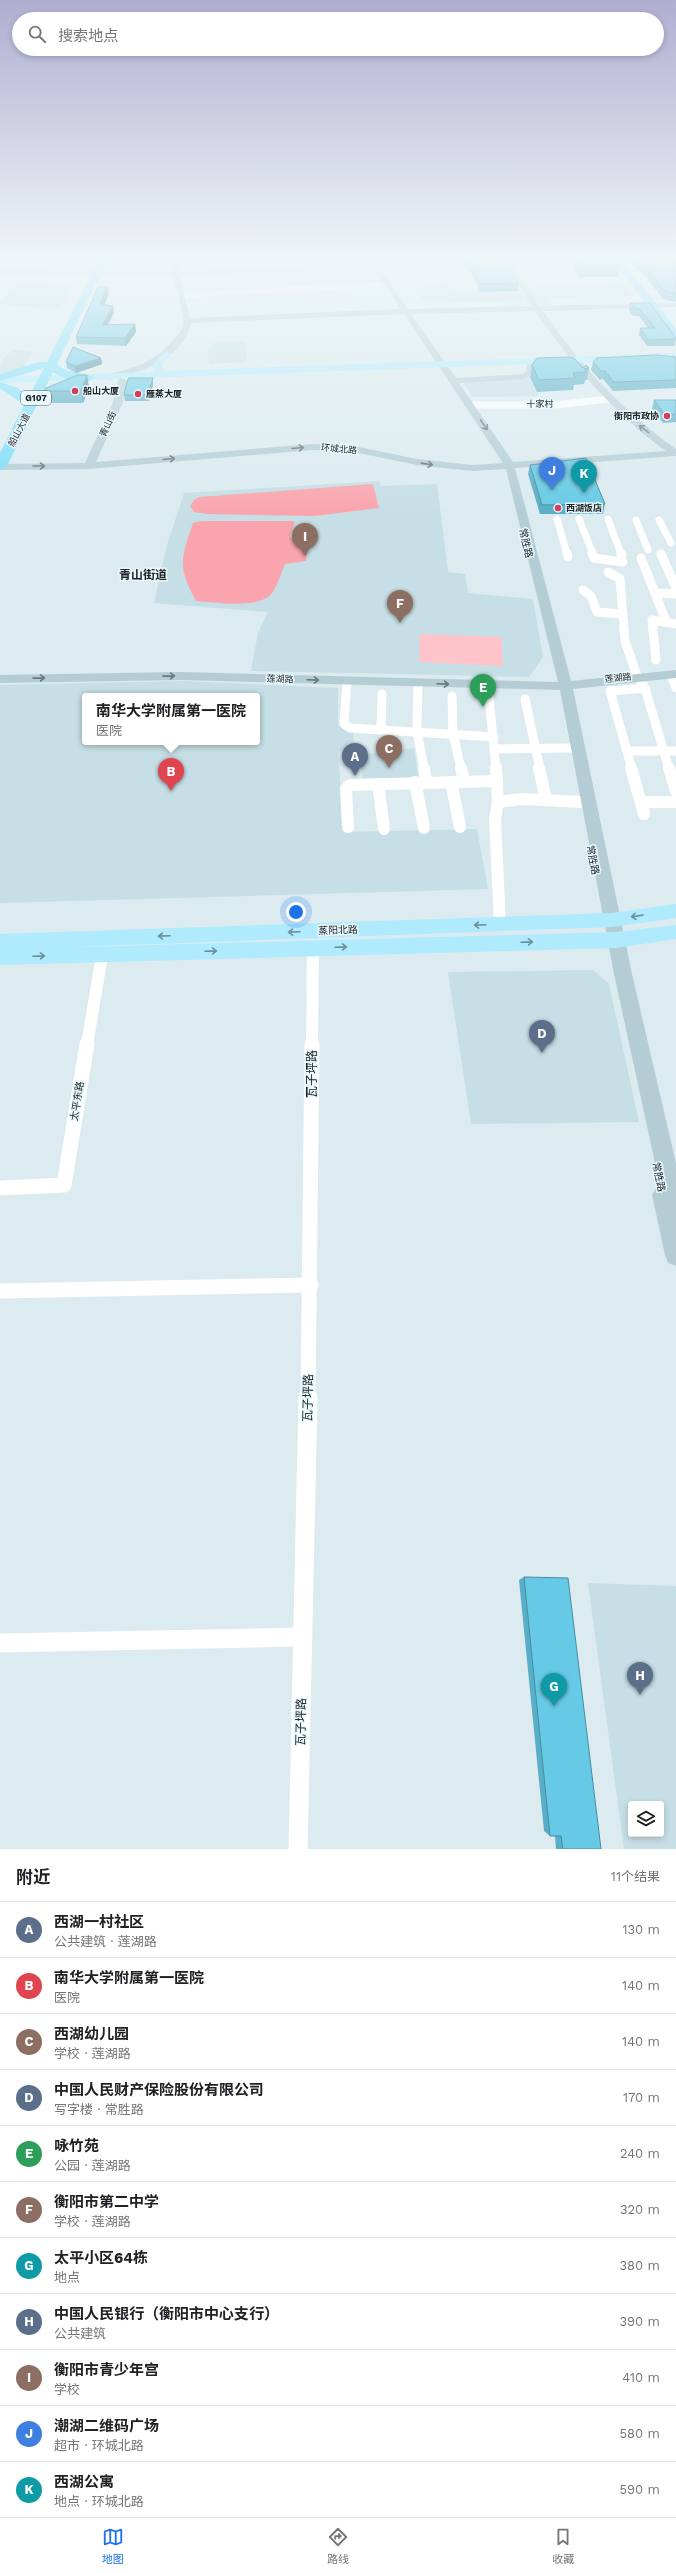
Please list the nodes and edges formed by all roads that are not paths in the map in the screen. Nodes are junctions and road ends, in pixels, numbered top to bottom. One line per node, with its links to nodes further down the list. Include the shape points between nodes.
1 (58, 341): 10 (highway, 船山大道 / G107)
2 (177, 341): 6 (street)
3 (180, 341): 13 (street, via 163,365 172,372)
4 (426, 341): 11 (street, 常胜路)
5 (562, 341): 9 (street)
6 (166, 354): 14 (main road, via 157,365 160,373); 15 (street, via 138,370)
7 (676, 356): 9 (main road)
8 (676, 360): 9 (main road)
9 (578, 361): 11 (main road); 12 (main road); 21 (street)
10 (47, 364): 16 (highway, via 58,373); 18 (highway); 19 (highway, 船山大道 / G107)
11 (443, 365): 12 (main road); 13 (main road); 17 (main road); 20 (street, 常胜路)
12 (530, 365): 20 (street, via 530,372 525,376)
13 (186, 374): 14 (main road)
14 (149, 376): 15 (main road)
15 (109, 377): 16 (main road)
16 (85, 380): 17 (main road); 19 (main road); 22 (highway)
17 (122, 380): 28 (street, 青山街, via 118,402)
18 (0, 381): 19 (main road); 22 (highway)
19 (39, 381): 22 (highway, 船山大道 / G107)
20 (454, 381): 23 (street, 常胜路)
21 (610, 399): 23 (street, 十家村, via 555,405); 25 (street, one-way to 21, via 628,417)
22 (30, 400): 24 (highway, 船山大道 / G107); 27 (highway, 船山大道 / G107)
23 (470, 405): 26 (street, 常胜路, one-way to 26)
24 (0, 445)
25 (676, 453): 26 (street, 环城北路)
26 (508, 465): 28 (street, 环城北路, one-way to 26, via 312,447 349,448 453,467); 53 (street, 常胜路)
27 (0, 466): 28 (street, 环城北路, one-way to 28)
28 (89, 466)
29 (557, 519): 37 (street)
30 (579, 519): 31 (street, via 594,558 605,561 623,559)
31 (608, 519)
32 (636, 520): 35 (street)
33 (659, 520): 34 (street)
34 (671, 543)
35 (648, 550)
36 (661, 554): 40 (street)
37 (568, 557)
38 (641, 558): 42 (street)
39 (608, 572): 44 (street, via 620,580)
40 (676, 588)
41 (583, 590): 44 (street, via 591,596 597,612)
42 (655, 593): 43 (street); 45 (street)
43 (676, 594)
44 (622, 614): 51 (street, via 623,640 630,664)
45 (666, 621): 46 (street); 47 (street, via 652,620)
46 (676, 624)
47 (656, 660)
48 (0, 679): 50 (street, 莲湖路, one-way to 50, via 182,676)
49 (675, 680): 51 (street, 莲湖路)
50 (347, 681): 52 (street, 莲湖路); 58 (street, via 344,724 350,728)
51 (640, 681): 53 (street, 莲湖路); 64 (street, via 610,691); 65 (street)
52 (418, 683): 54 (street, 莲湖路, one-way to 54); 59 (street)
53 (563, 684): 54 (street, 莲湖路); 63 (street, 常胜路); 84 (street, 常胜路)
54 (480, 685): 61 (street, via 482,695 489,698)
55 (382, 694): 58 (street)
56 (452, 696): 60 (street)
57 (525, 699): 62 (street)
58 (381, 729): 59 (street)
59 (417, 731): 60 (street); 68 (street)
60 (453, 733): 61 (street); 70 (street)
61 (495, 743): 62 (street); 67 (street)
62 (535, 748): 63 (street); 73 (street)
63 (572, 748): 75 (street, 常胜路)
64 (627, 751): 65 (street); 76 (street)
65 (664, 751): 66 (street); 72 (street)
66 (676, 751)
67 (497, 781): 70 (street); 74 (street)
68 (421, 782): 69 (street); 71 (street); 81 (street)
69 (451, 782): 70 (street); 80 (street)
70 (464, 782)
71 (378, 784): 79 (street, via 350,785 346,789); 82 (street)
72 (676, 791)
73 (546, 800): 74 (street); 75 (street)
74 (498, 802): 85 (street, via 496,832)
75 (582, 802): 84 (street, 常胜路)
76 (641, 802): 77 (street); 78 (street)
77 (676, 802)
78 (644, 814)
79 (348, 827)
80 (460, 827)
81 (424, 828)
82 (384, 829)
83 (676, 911): 84 (main road, 蒸阳北路, one-way to 84)
84 (608, 920): 85 (main road, 蒸阳北路); 87 (street, 常胜路)
85 (500, 924): 88 (main road, 蒸阳北路, one-way to 88)
86 (676, 932): 87 (main road, 蒸阳北路)
87 (612, 940): 89 (main road, 蒸阳北路, one-way to 87); 93 (street, 常胜路); 94 (street, 常胜路)
88 (0, 942)
89 (313, 948): 90 (main road, 蒸阳北路, one-way to 89); 95 (street, 瓦子坪路)
90 (102, 954): 91 (main road, 蒸阳北路, one-way to 90); 92 (street, 太平东路, via 64,1186)
91 (0, 957)
92 (0, 1188)
93 (676, 1209)
94 (676, 1255)
95 (311, 1285): 96 (street); 97 (street, 瓦子坪路)
96 (0, 1291)
97 (303, 1636): 98 (street); 99 (street, 瓦子坪路)
98 (0, 1643)
99 (298, 1849)

